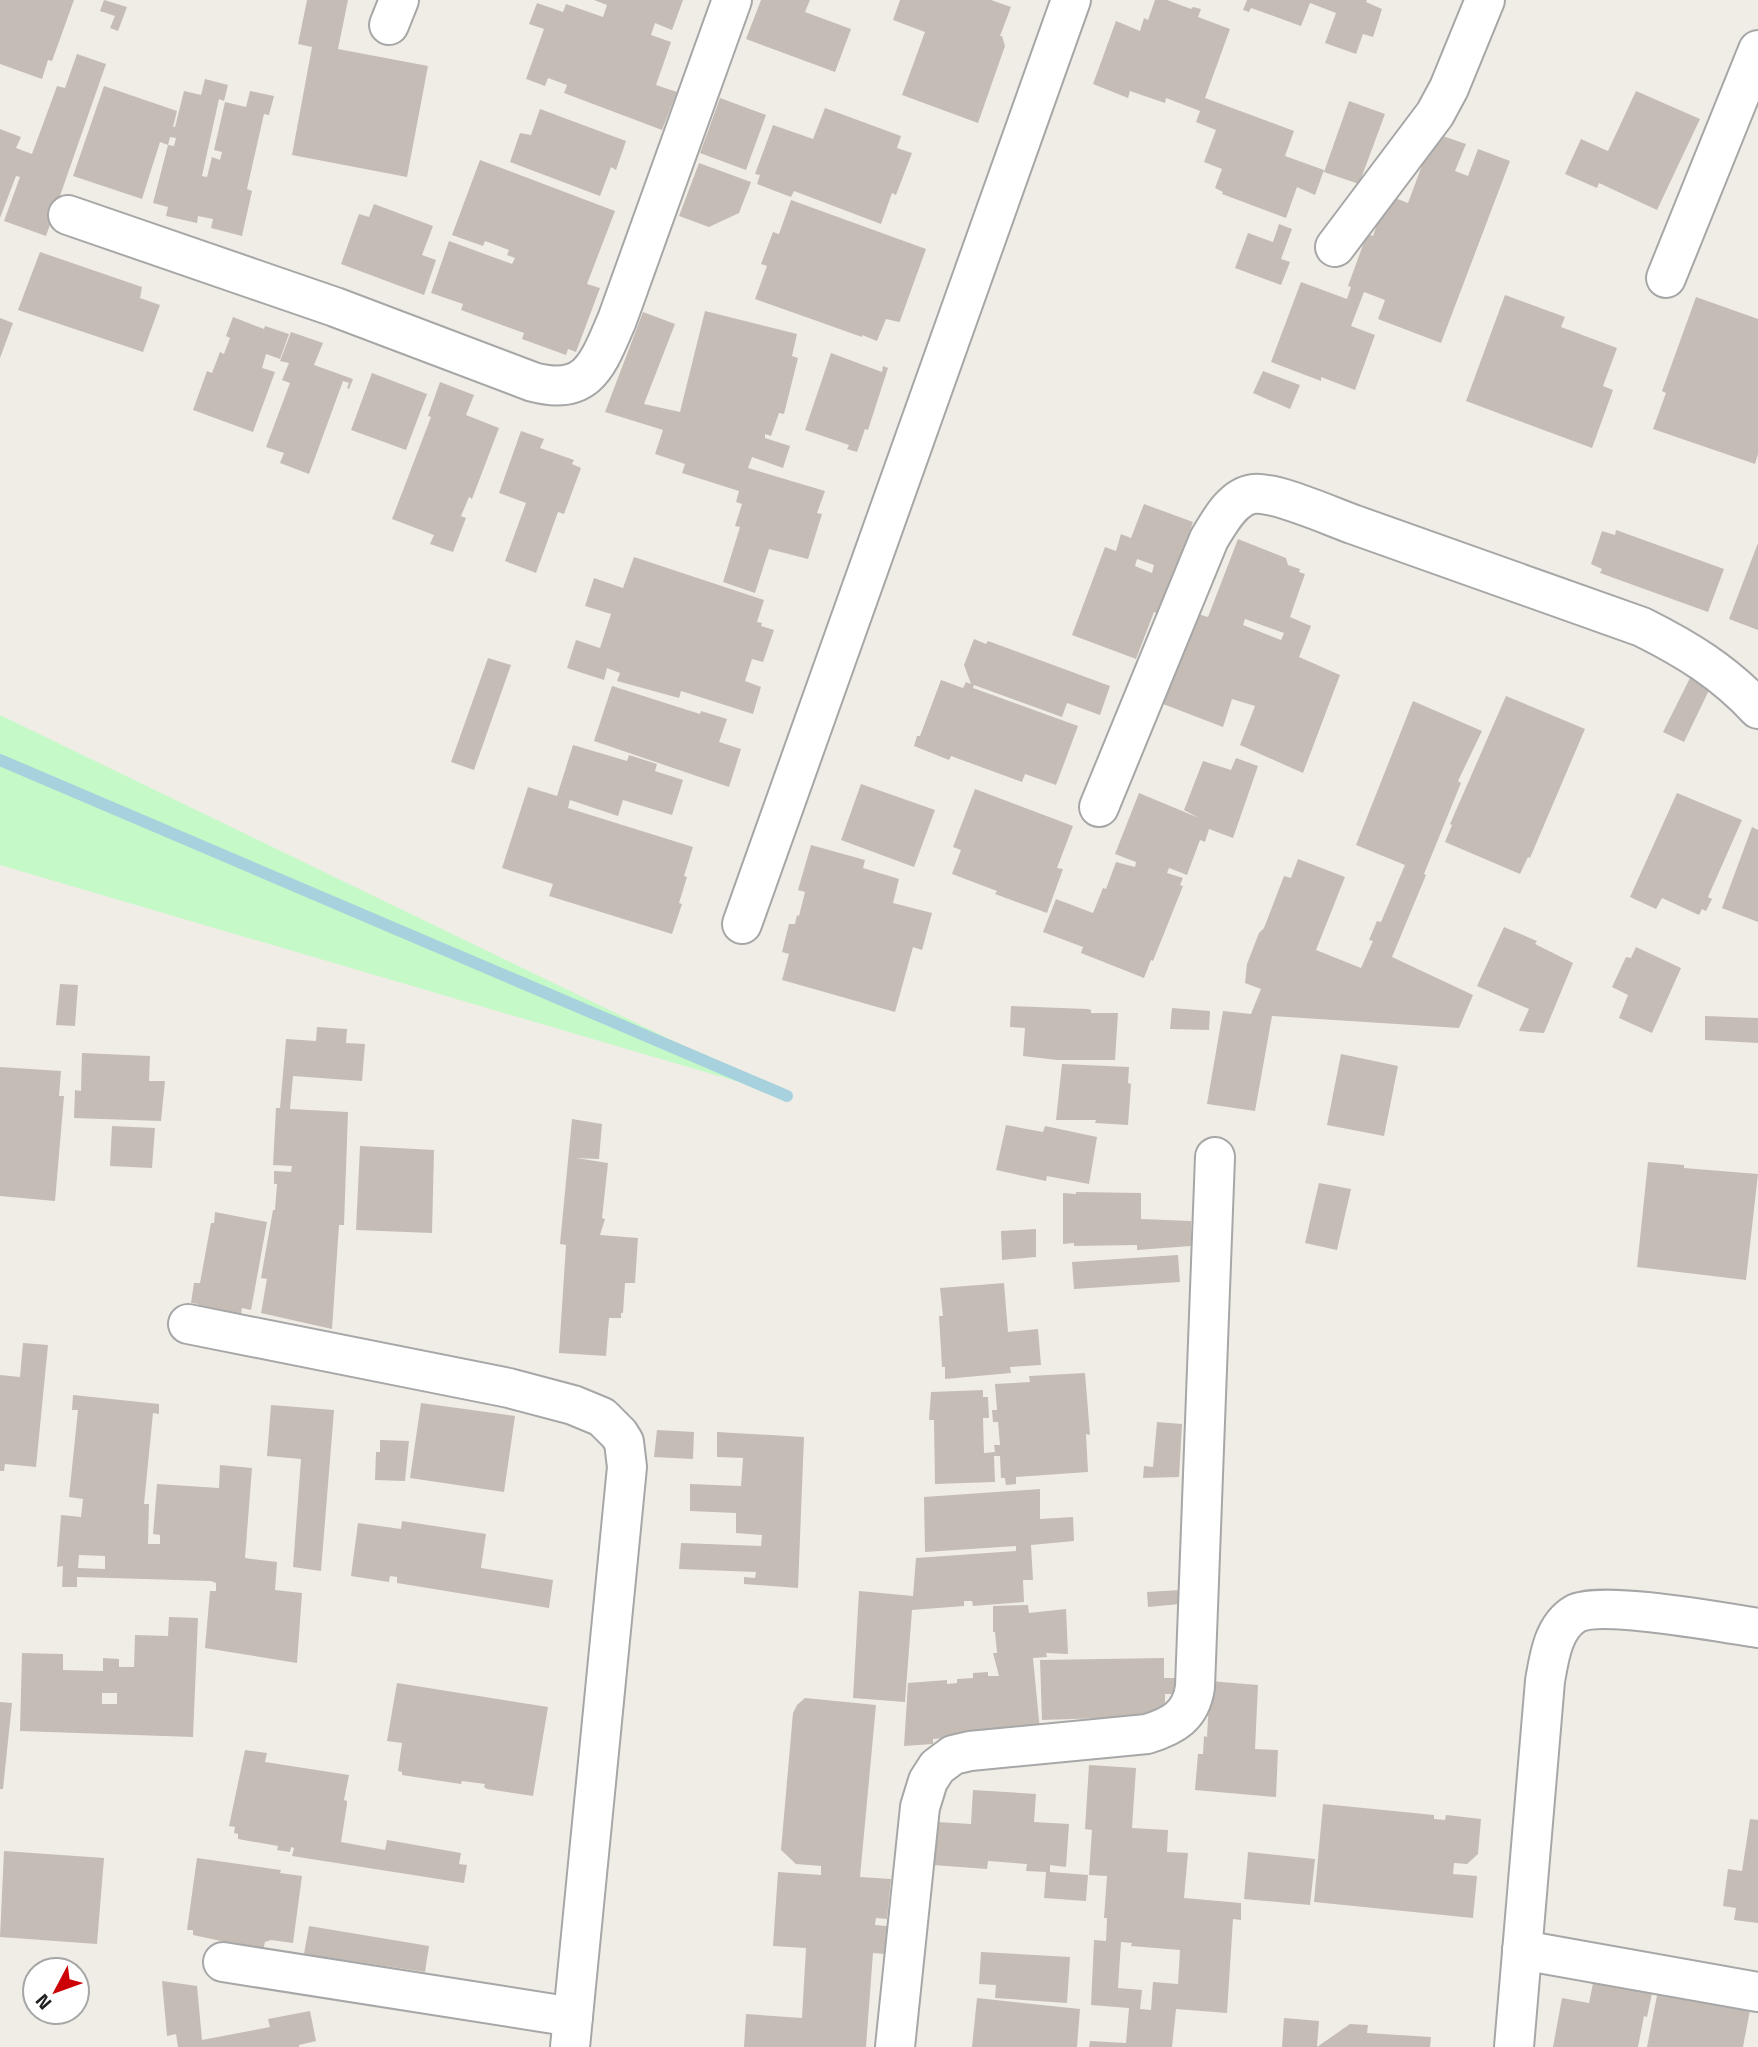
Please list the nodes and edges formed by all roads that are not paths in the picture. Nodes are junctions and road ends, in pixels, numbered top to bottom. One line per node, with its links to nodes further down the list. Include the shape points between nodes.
1 (732, 0): 5 (street, via 617,320 594,365 575,384 562,387 533,382 335,307)
2 (1072, 0): 10 (street)
3 (1485, 0): 6 (street, via 1440,105)
4 (1758, 50): 7 (street)
5 (68, 215)
6 (1335, 247)
7 (1666, 278)
8 (1758, 709): 9 (street, via 1714,667 1642,627 1315,511 1254,494 1237,502 1209,539)
9 (1099, 807)
10 (742, 924)
11 (1215, 1157): 18 (street, via 1191,1704 1185,1716 1171,1726 1147,1734 971,1751 953,1755 937,1767 928,1781 917,1825)
12 (188, 1324): 17 (street, via 509,1388 602,1417 620,1434 627,1467)
13 (1758, 1628): 14 (street, via 1604,1609 1580,1612 1560,1628 1545,1681)
14 (1522, 1950): 16 (street); 19 (street)
15 (223, 1962): 17 (street)
16 (1758, 1992)
17 (571, 2032)
18 (895, 2047)
19 (1514, 2047)

